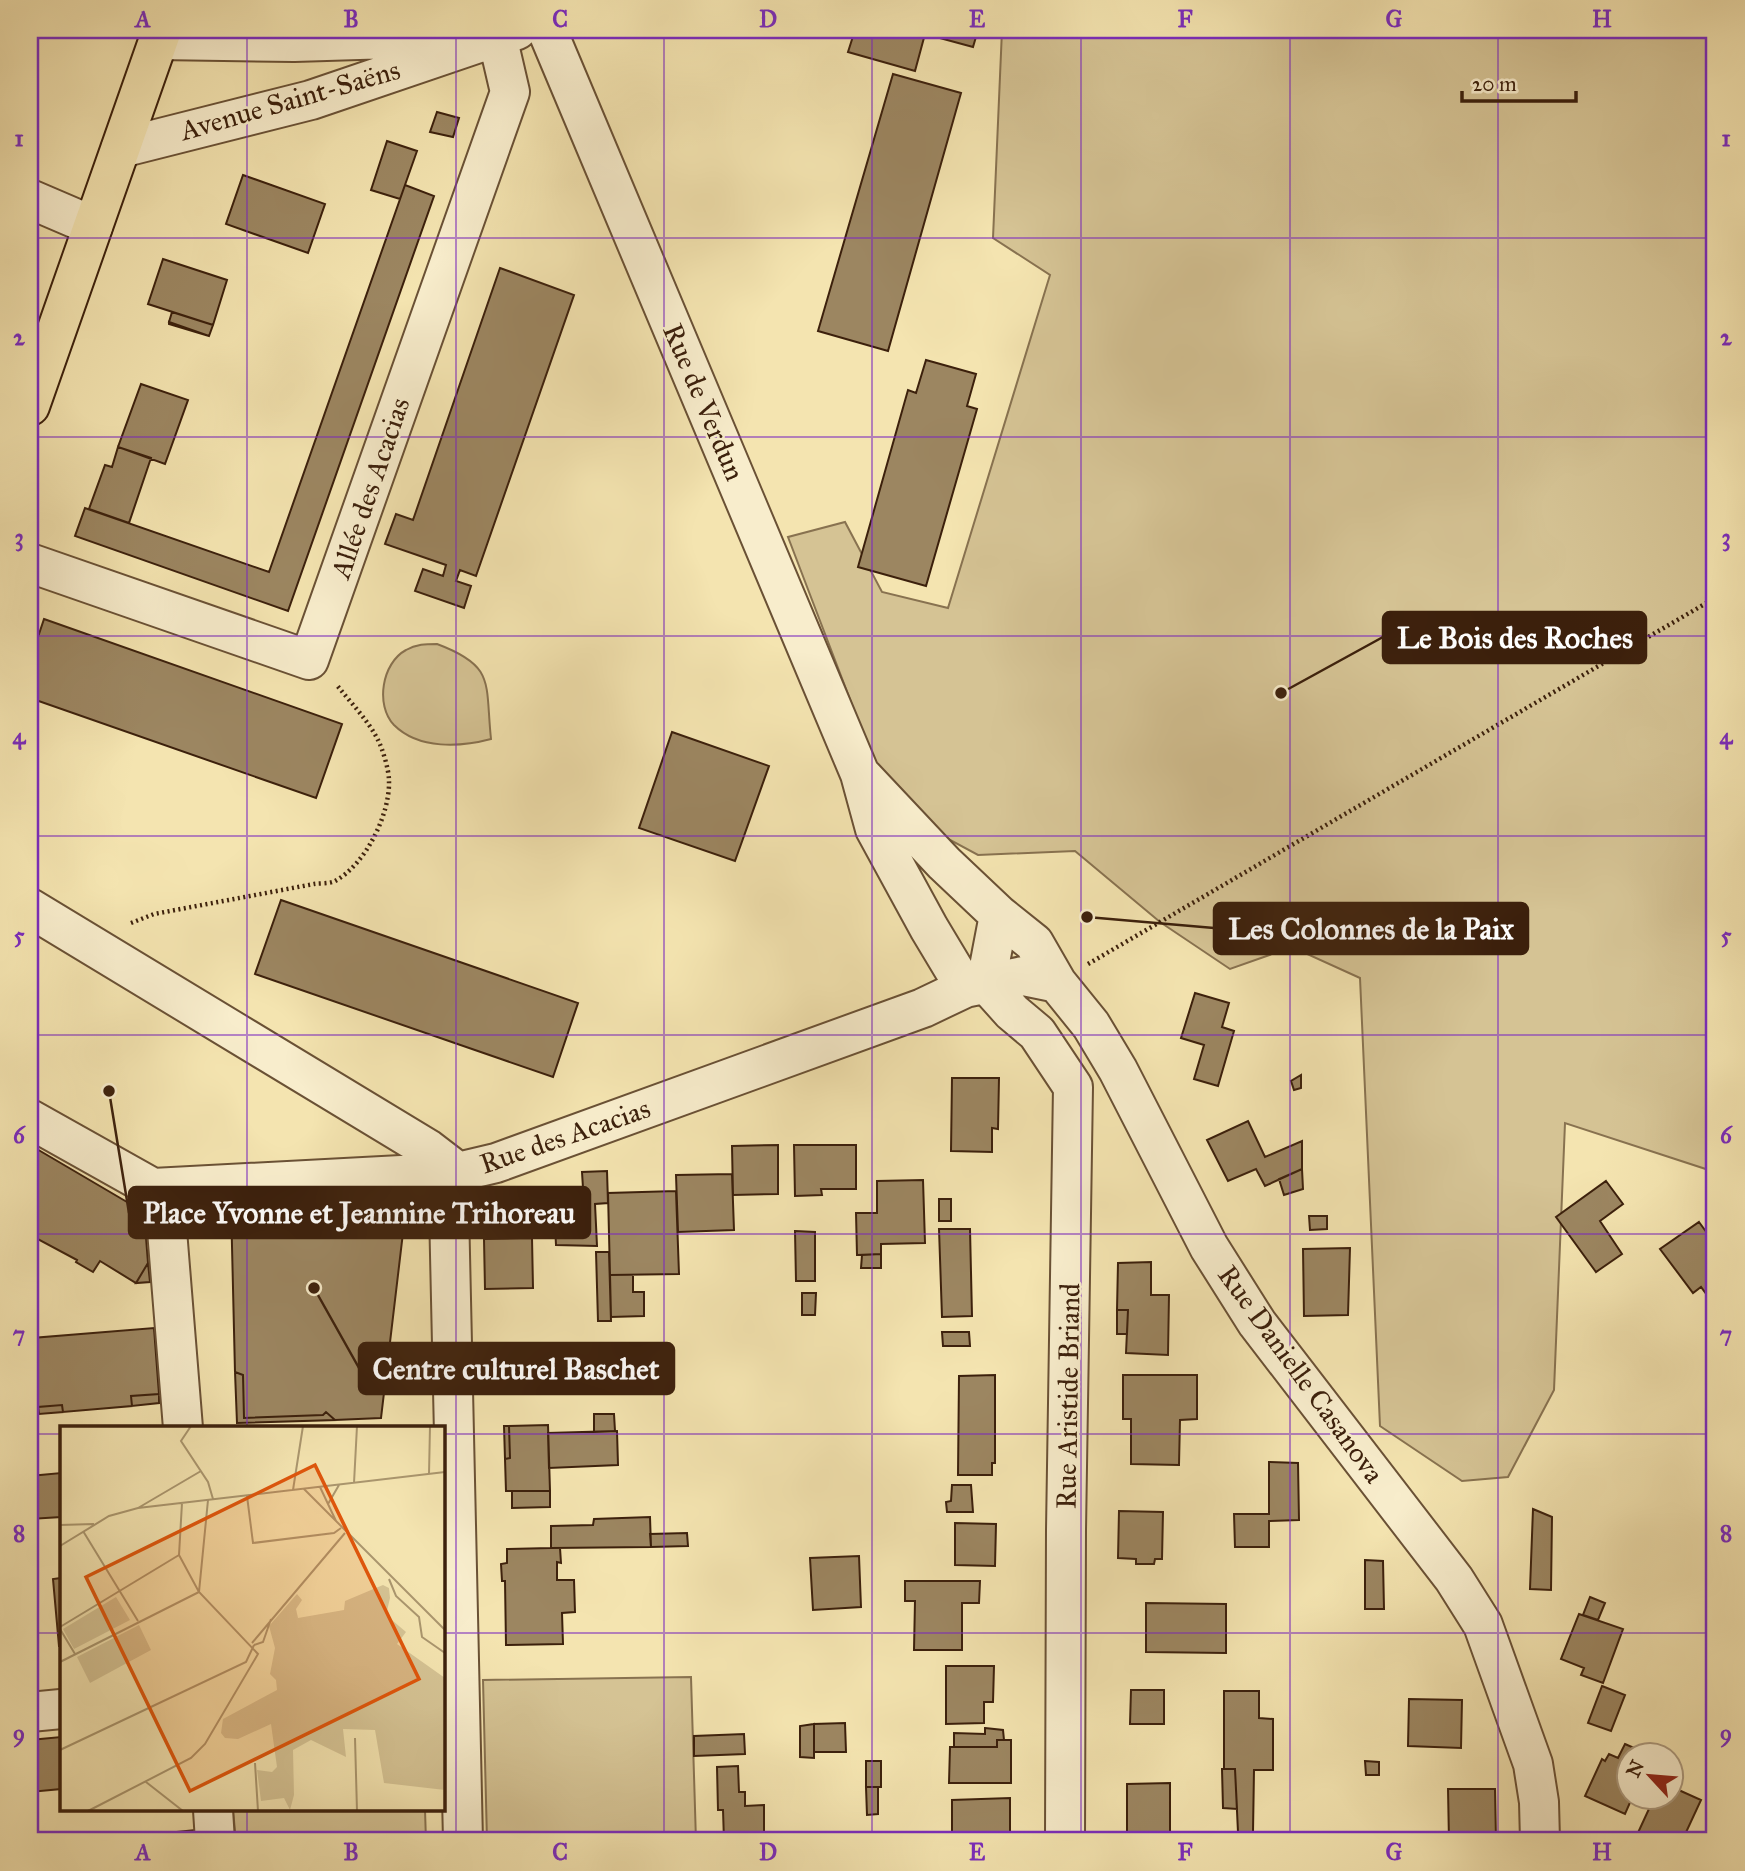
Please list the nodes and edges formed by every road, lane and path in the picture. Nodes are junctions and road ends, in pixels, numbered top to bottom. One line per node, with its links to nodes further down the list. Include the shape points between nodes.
1 (547, 30): 12 (street, Rue de Verdun)
2 (507, 33): 4 (street, Avenue Saint-Saëns); 5 (street, Avenue Saint-Saëns, via 311,100); 11 (street, Allée des Acacias, via 510,92)
3 (160, 35): 4 (street, Avenue Saint-Saëns); 5 (main road)
4 (287, 36)
5 (121, 148): 7 (main road)
6 (30, 199): 7 (street)
7 (93, 226): 8 (main road)
8 (30, 406)
9 (30, 564): 11 (street)
10 (1715, 598): 16 (path)
11 (309, 660): 15 (path, via 330,677 378,740 389,778 388,798 370,844 333,882 154,914 124,926)
12 (860, 774): 14 (street, Rue de Verdun); 17 (street, Rue de Verdun, via 875,829 929,928)
13 (30, 908): 15 (street, Rue des Acacias)
14 (999, 915): 16 (street, Rue de Verdun, via 1034,943); 17 (street)
15 (105, 953): 21 (street, Rue des Acacias, via 428,1149)
16 (1057, 983): 17 (street, via 1023,976); 18 (street, Rue Danielle Casanova, via 1091,1025)
17 (976, 985): 19 (street, via 1037,1033); 21 (street, Rue des Acacias, via 496,1163)
18 (1118, 1070): 19 (street); 31 (street, Rue Danielle Casanova, via 1209,1247 1257,1323 1454,1579 1483,1625 1533,1764)
19 (1073, 1087): 30 (street, Rue Aristide Briand)
20 (30, 1119): 22 (street)
21 (458, 1172): 22 (street); 24 (street, via 449,1209)
22 (153, 1188): 23 (street, via 166,1217)
23 (183, 1426)
24 (451, 1670): 29 (street)
25 (60, 1709): 26 (street)
26 (30, 1712)
27 (213, 1812): 28 (street)
28 (215, 1841)
29 (463, 1841)
30 (1065, 1841)
31 (1540, 1841)

